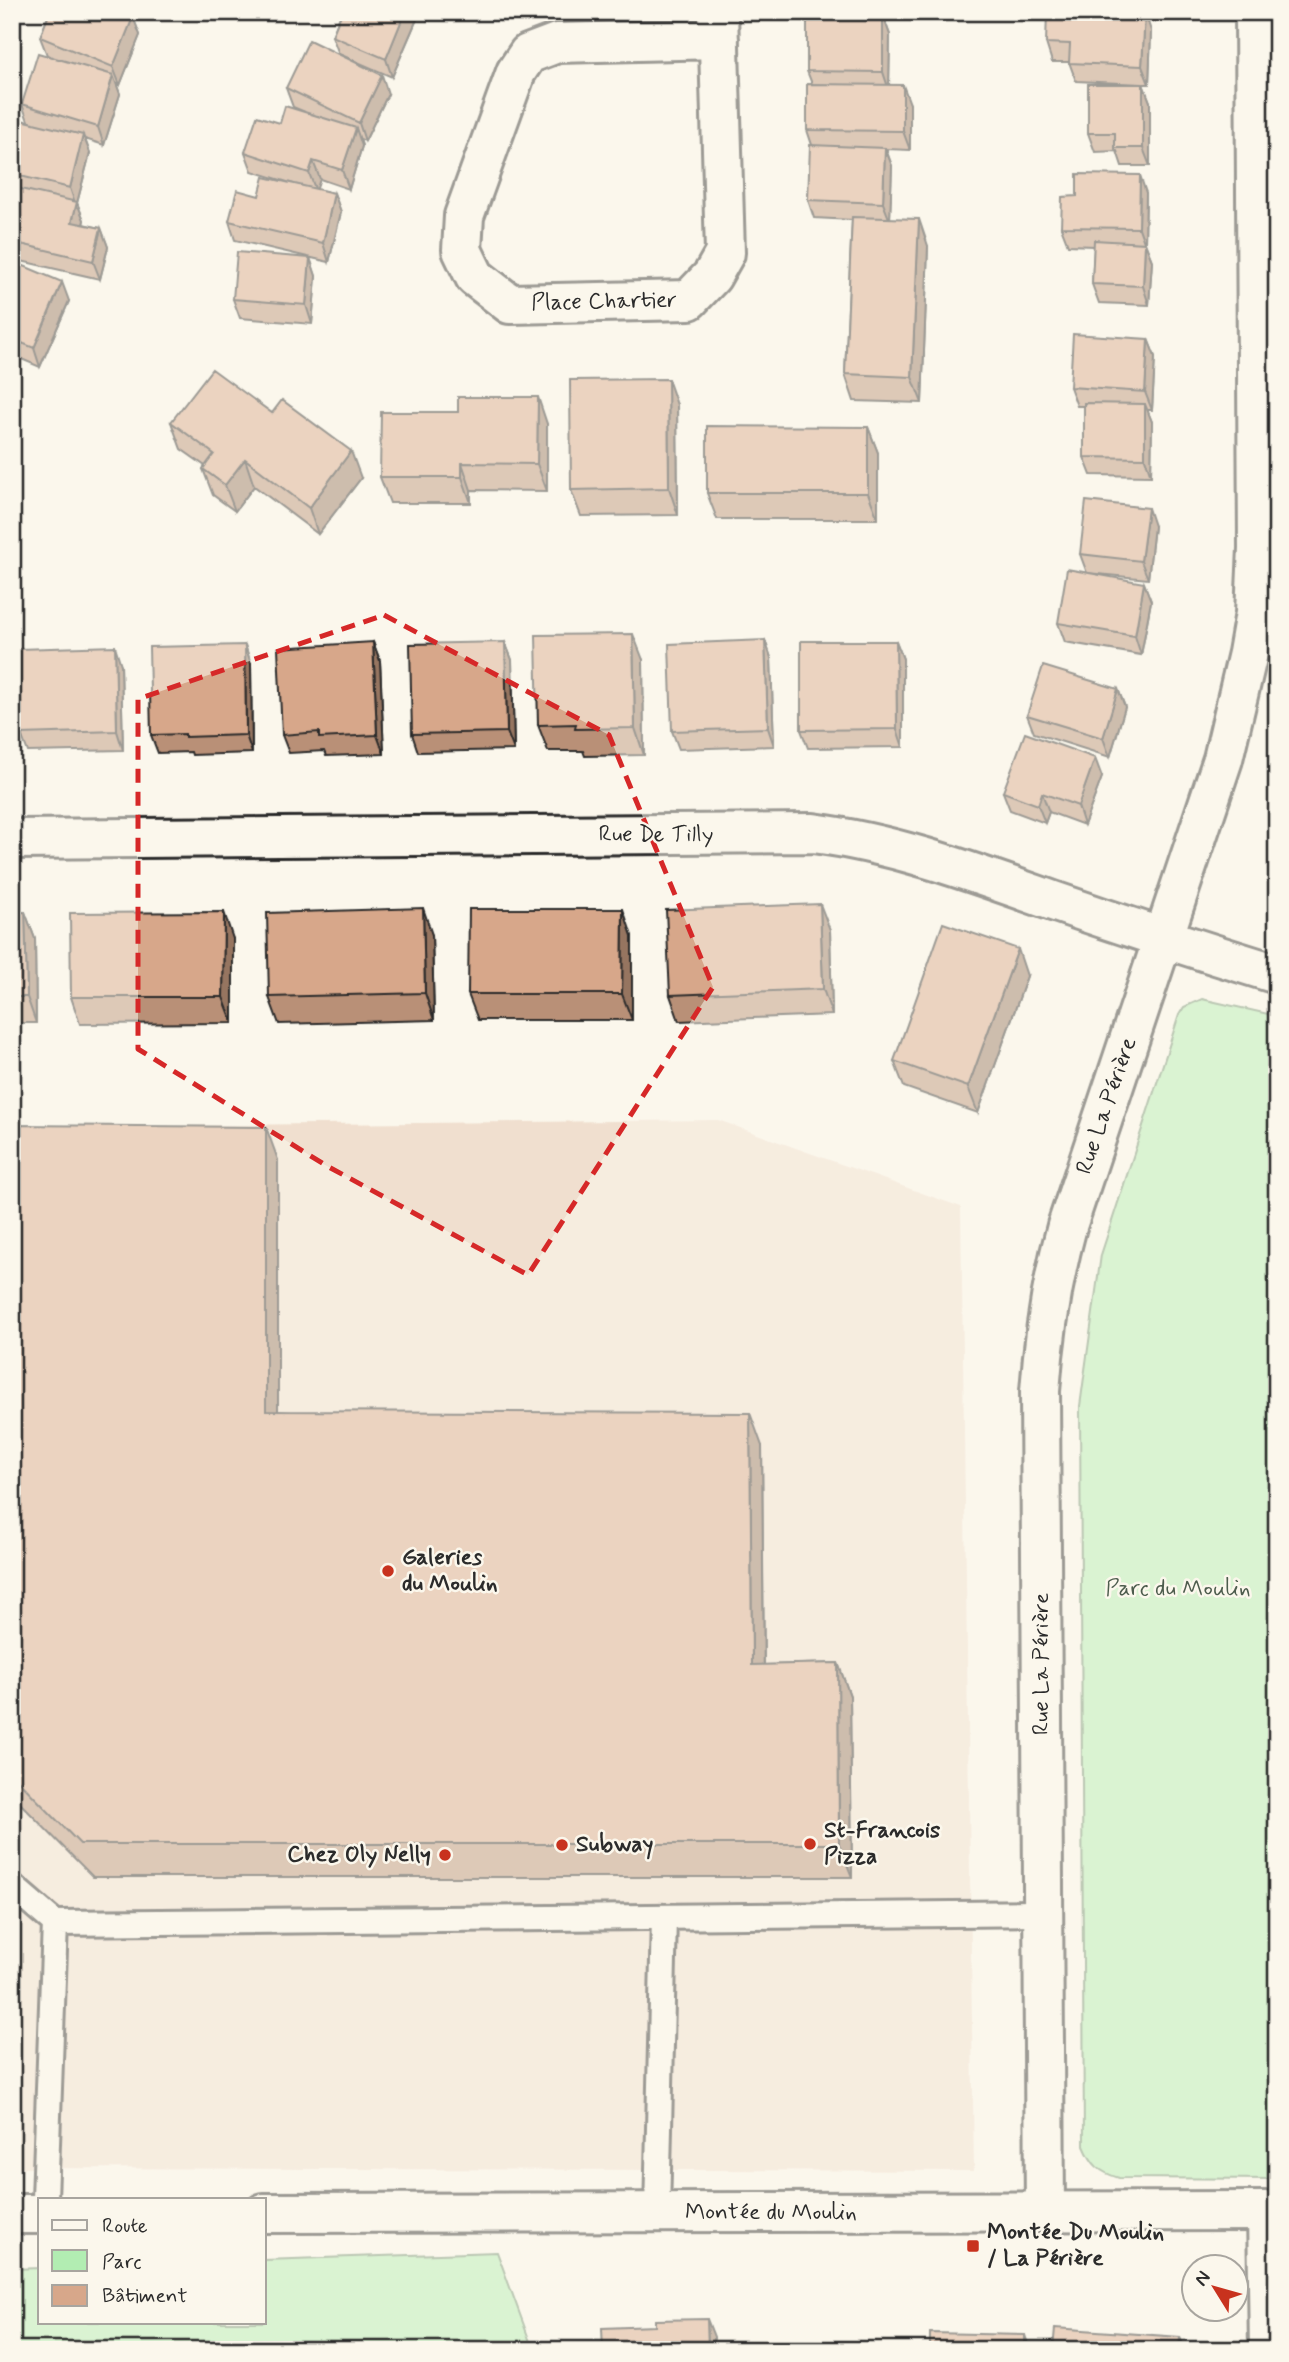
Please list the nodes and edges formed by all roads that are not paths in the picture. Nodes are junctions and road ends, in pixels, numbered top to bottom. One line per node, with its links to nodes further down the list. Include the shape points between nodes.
1 (1255, 12): 3 (street, Rue La Périère)
2 (718, 25): 2 (street, Place Chartier, via 557,43 528,54 516,72 464,216 462,250 475,277 510,304 689,300 712,276 725,253)
3 (1266, 62): 4 (street, Rue La Périère)
4 (1268, 548): 6 (street, Rue La Périère, via 1223,759)
5 (12, 839): 6 (street, Rue De Tilly, via 813,833 867,840 919,854)
6 (1163, 940): 7 (street, Rue De Tilly); 9 (street, Rue La Périère, via 1067,1226 1044,1336 1040,1391)
7 (1277, 974)
8 (12, 1886): 11 (lane)
9 (1044, 1913): 10 (lane); 16 (street, Rue La Périère)
10 (664, 1917): 11 (lane); 15 (lane)
11 (55, 1923): 12 (lane)
12 (45, 2198)
13 (1272, 2211): 16 (street, Montée du Moulin); 19 (street)
14 (266, 2213): 15 (street, Montée du Moulin)
15 (657, 2213): 16 (street, Montée du Moulin)
16 (1045, 2213)
17 (12, 2214): 18 (street)
18 (38, 2214)
19 (1269, 2350)

